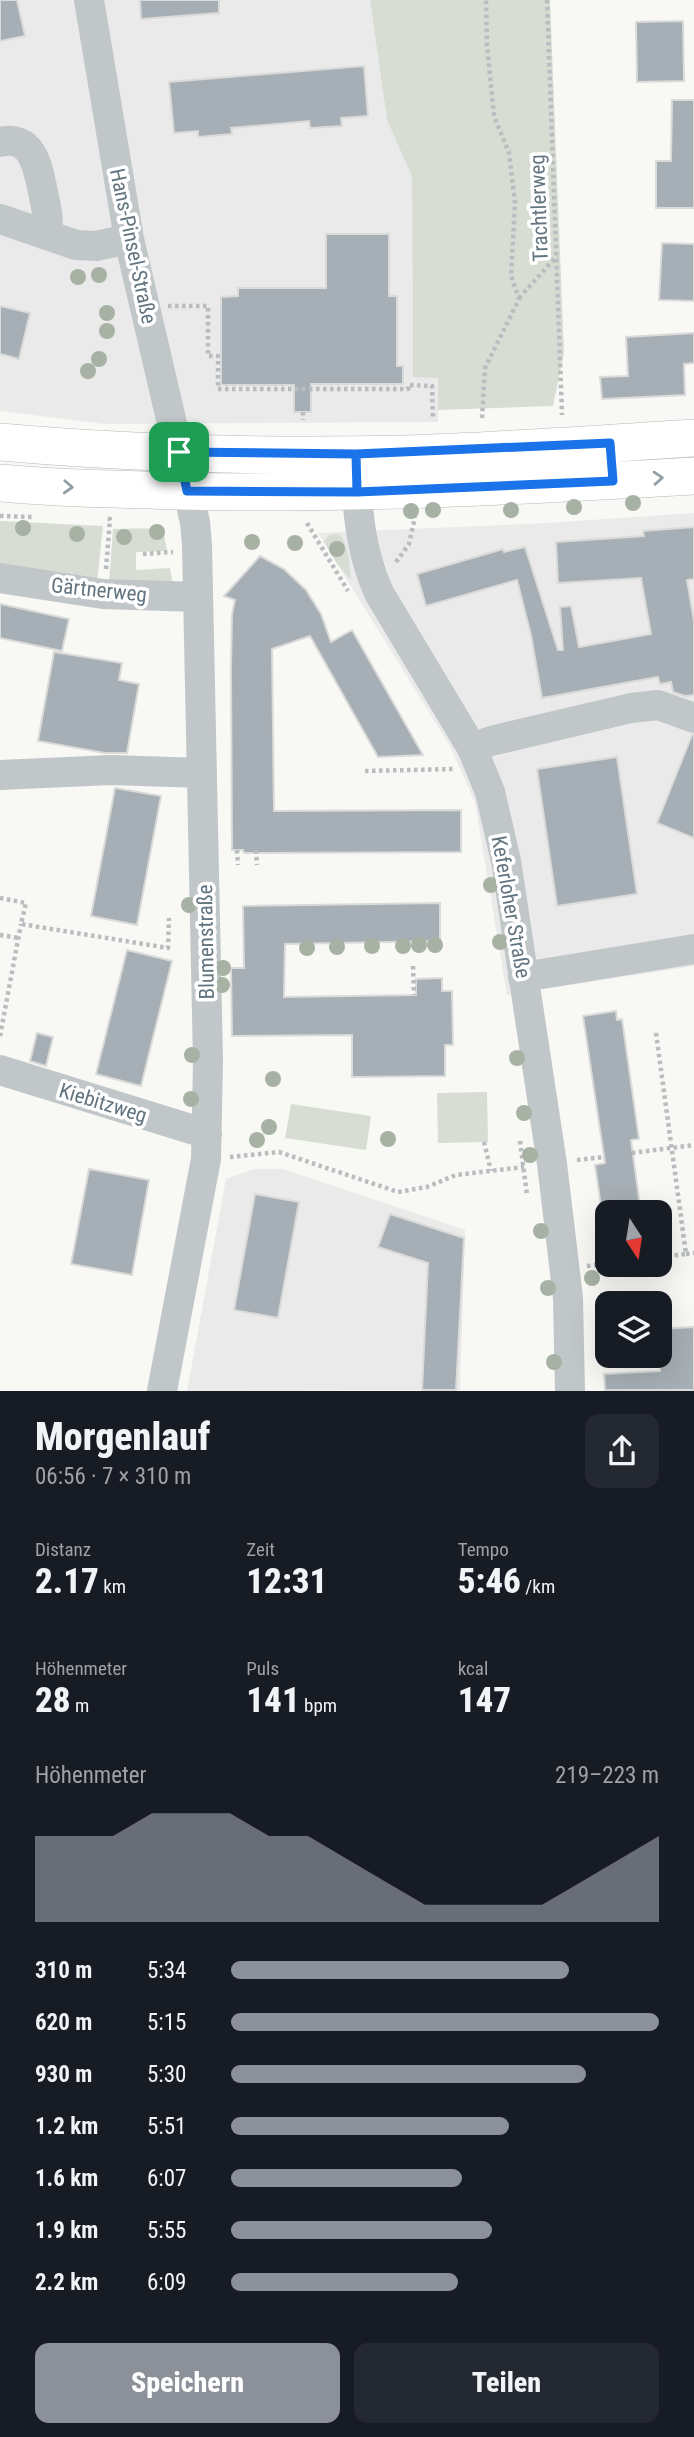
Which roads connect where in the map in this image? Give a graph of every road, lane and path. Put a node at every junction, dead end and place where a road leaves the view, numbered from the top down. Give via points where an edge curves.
1 (89, 0) edge
2 (486, 0) edge
3 (547, 0) edge
4 (0, 142) edge
5 (0, 219) edge
6 (46, 235) junction
7 (129, 239) junction
8 (557, 256) junction
9 (519, 299) junction
10 (146, 312) junction
11 (303, 412) dead end
12 (482, 418) dead end
13 (303, 420) dead end
14 (433, 420) dead end
15 (565, 430) junction
16 (694, 438) edge
17 (0, 442) edge
18 (610, 443) junction
19 (179, 452) junction
20 (356, 454) junction
21 (694, 476) edge
22 (613, 481) junction
23 (0, 483) edge
24 (187, 491) junction
25 (357, 492) junction
26 (110, 519) dead end
27 (307, 523) dead end
28 (173, 552) dead end
29 (143, 554) dead end
30 (0, 578) edge
31 (103, 594) junction
32 (198, 597) junction
33 (355, 602) dead end
34 (694, 718) edge
35 (458, 759) junction
36 (365, 771) dead end
37 (202, 773) junction
38 (0, 775) edge
39 (459, 781) dead end
40 (237, 850) dead end
41 (256, 850) dead end
42 (238, 865) dead end
43 (257, 865) dead end
44 (0, 898) edge
45 (169, 918) dead end
46 (21, 924) junction
47 (0, 935) edge
48 (19, 938) junction
49 (694, 948) edge
50 (413, 967) dead end
51 (523, 977) junction
52 (414, 995) dead end
53 (656, 1033) dead end
54 (0, 1036) edge
55 (0, 1070) edge
56 (520, 1140) dead end
57 (484, 1142) dead end
58 (694, 1145) edge
59 (207, 1147) junction
60 (671, 1148) junction
61 (632, 1153) dead end
62 (604, 1157) dead end
63 (569, 1161) dead end
64 (524, 1167) junction
65 (491, 1171) junction
66 (528, 1203) dead end
67 (694, 1253) edge
68 (686, 1254) junction
69 (672, 1256) edge
70 (595, 1265) edge
71 (582, 1267) dead end
72 (162, 1391) edge
73 (570, 1391) edge

1 - 7 street, Hans-Pinsel-Straße
2 - 9 path via 494,116 511,166 511,276
3 - 8 path, Trachtlerweg
4 - 6 street via 9,139 23,144 37,159 49,222
5 - 6 street
6 - 7 street via 96,246
7 - 10 street, Hans-Pinsel-Straße
8 - 9 path
8 - 15 path, Trachtlerweg
9 - 12 path via 485,368
10 - 14 path via 168,306 208,306 208,356 218,356 218,389 432,386
10 - 19 street, Hans-Pinsel-Straße
11 - 13 path
15 - 18 main road
15 - 20 main road
16 - 18 main road
17 - 19 main road
18 - 22 street
19 - 20 main road
19 - 24 street, Hans-Pinsel-Straße
20 - 25 street, Keferloher Straße
22 -> 21 main road
22 - 25 main road
23 -> 24 main road
24 - 25 main road
24 - 32 street, Blumenstraße via 197,545
25 - 35 street, Keferloher Straße via 370,572
26 - 31 path
27 - 33 path
28 - 29 path
30 - 31 street, Gärtnerweg
31 - 32 street, Gärtnerweg
32 - 37 street, Blumenstraße
34 - 35 street via 658,705 631,708
35 - 36 path
35 - 39 path
35 - 51 street, Keferloher Straße via 490,792 506,861
37 - 38 street via 111,770
37 - 59 street, Blumenstraße
40 - 42 path
41 - 43 path
44 - 46 path via 26,903
45 - 46 path via 168,948
46 - 48 path
47 - 48 path
48 - 54 path
49 - 51 street
50 - 52 path
51 - 73 street, Keferloher Straße via 568,1298
53 - 60 path
55 - 59 street, Kiebitzweg
56 - 64 path
57 - 65 path
58 - 60 path
59 - 65 path via 279,1152 398,1192 456,1175
59 - 72 street, Blumenstraße
60 - 61 path
60 - 68 path
62 - 63 path
64 - 65 path
64 - 66 path
67 - 68 path
68 - 69 path
70 - 71 path

